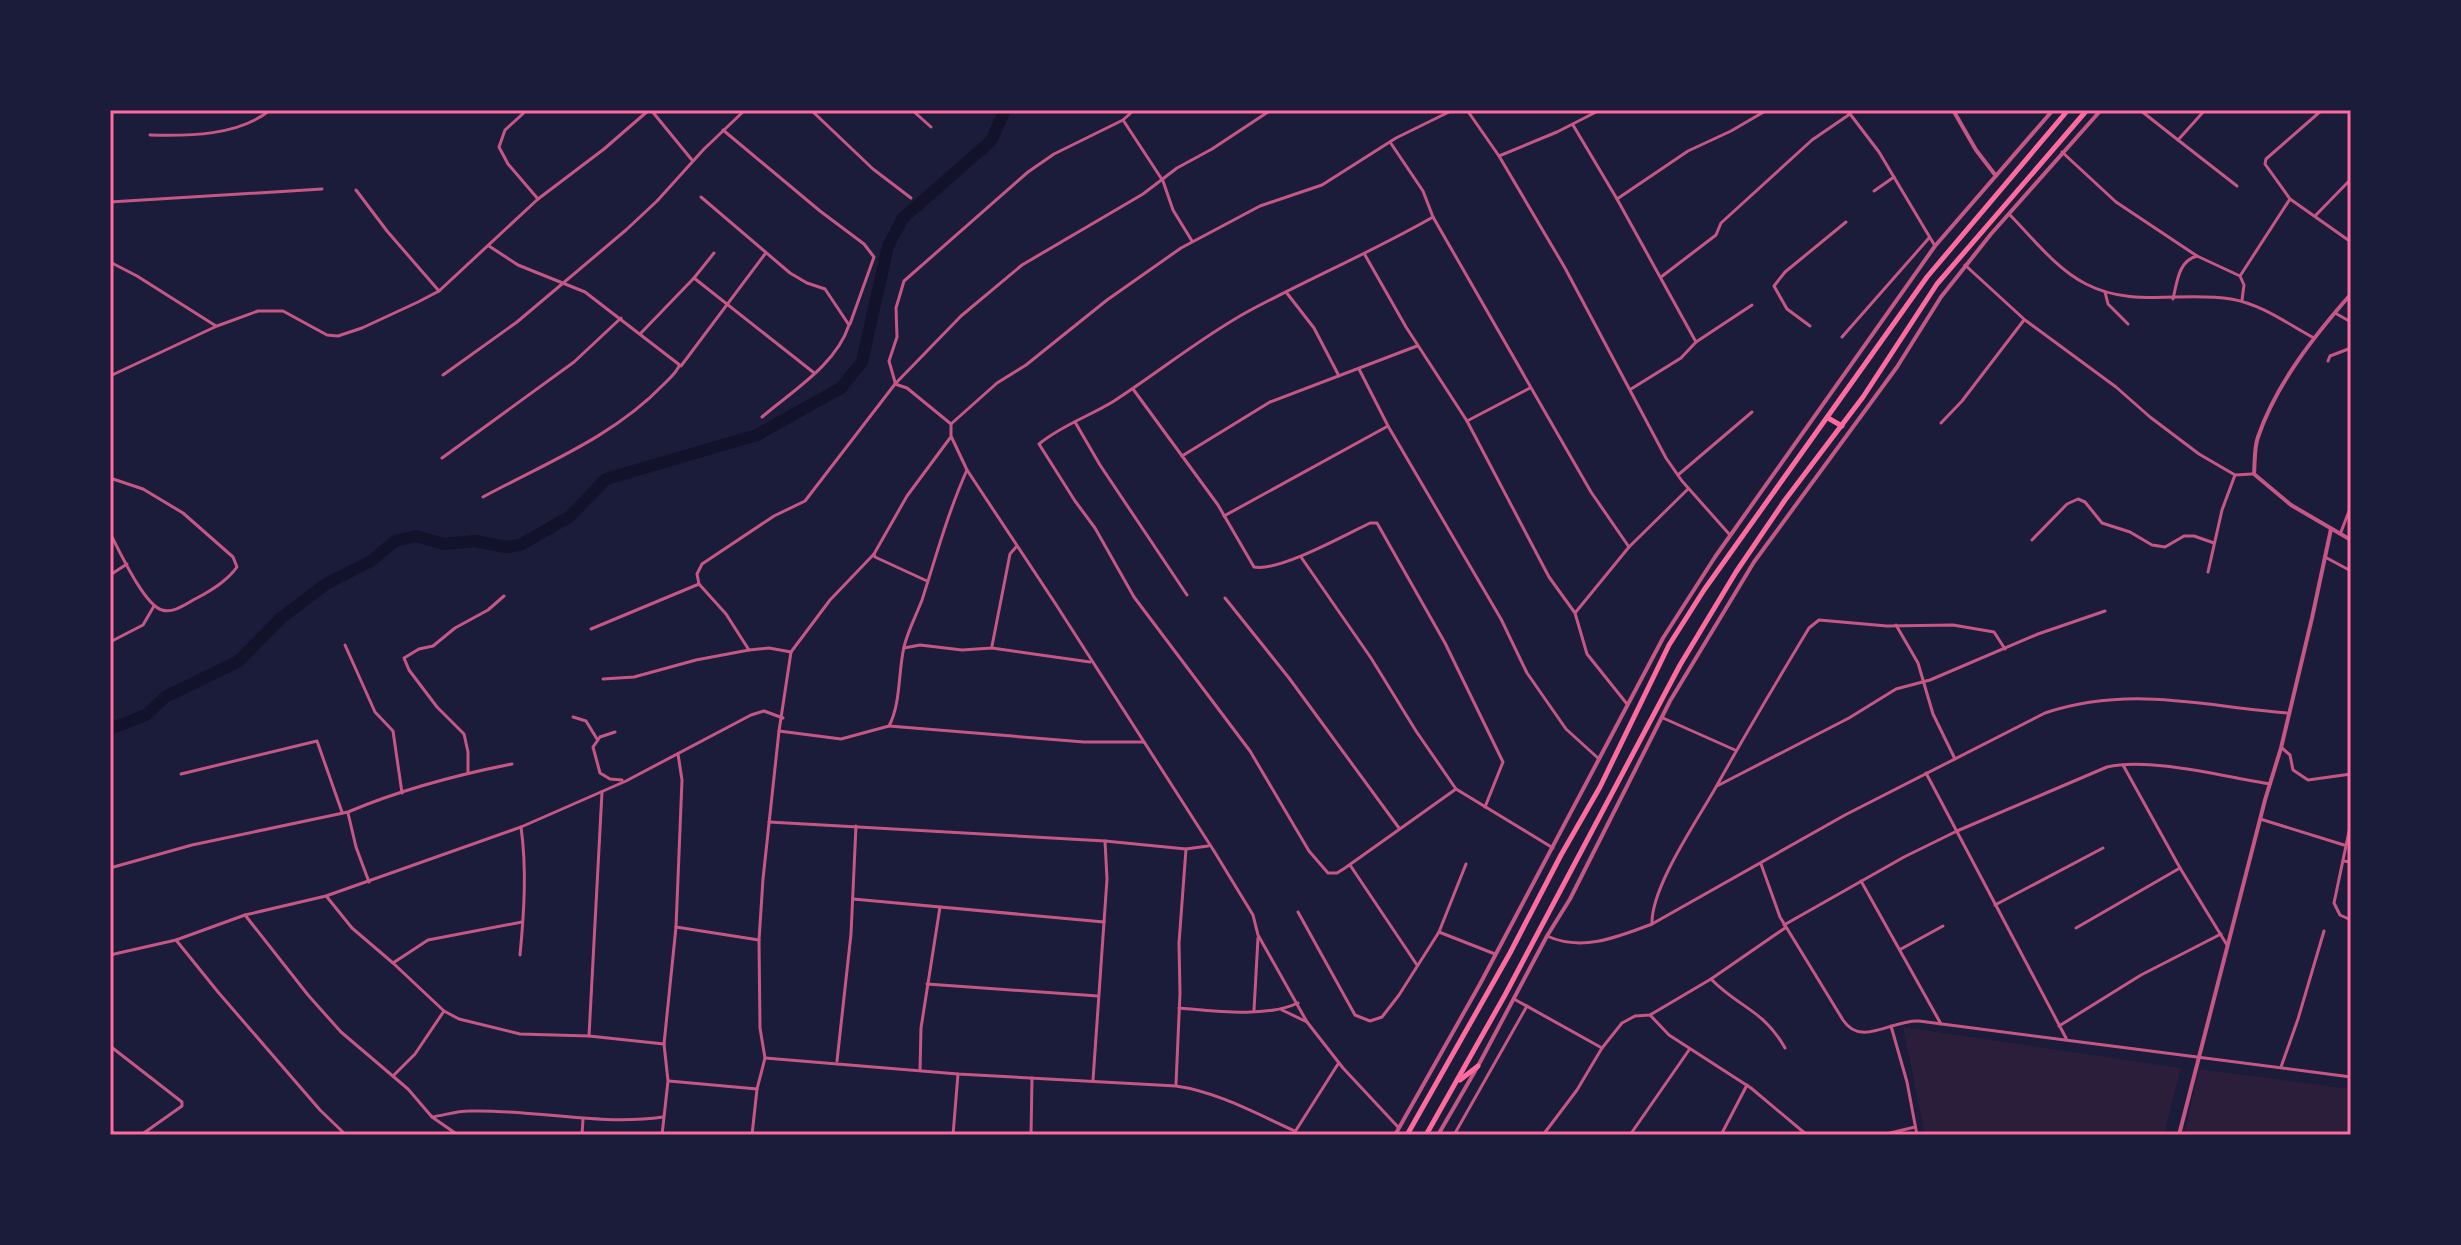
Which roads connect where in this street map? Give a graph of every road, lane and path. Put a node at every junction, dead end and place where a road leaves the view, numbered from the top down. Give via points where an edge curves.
1 (270, 110) edge
2 (527, 110) edge
3 (650, 110) edge
4 (745, 110) edge
5 (811, 110) edge
6 (912, 110) edge
7 (1134, 110) edge
8 (1271, 110) edge
9 (1453, 110) edge
10 (1467, 110) edge
11 (1600, 110) edge
12 (1767, 110) edge
13 (1953, 110) edge
14 (2053, 110) edge
15 (2068, 110) edge
16 (2087, 110) edge
17 (2101, 110) edge
18 (2140, 110) edge
19 (2205, 110) edge
20 (2322, 110) edge
21 (1848, 112) edge
22 (1123, 120) junction
23 (1573, 125) junction
24 (931, 127) dead end
25 (723, 130) junction
26 (150, 135) dead end
27 (2178, 140) junction
28 (1390, 142) junction
29 (2062, 152) junction
30 (1499, 156) junction
31 (693, 161) junction
32 (1996, 176) junction
33 (1894, 177) junction
34 (2351, 179) edge
35 (1163, 181) junction
36 (2237, 186) dead end
37 (322, 189) dead end
38 (356, 190) dead end
39 (1874, 191) dead end
40 (701, 197) dead end
41 (911, 198) dead end
42 (538, 199) junction
43 (1617, 199) junction
44 (2290, 199) junction
45 (110, 202) edge
46 (2009, 213) junction
47 (2315, 216) junction
48 (1433, 217) junction
49 (1846, 222) dead end
50 (1930, 237) junction
51 (1192, 242) junction
52 (2351, 242) edge
53 (489, 246) junction
54 (1935, 246) junction
55 (714, 253) dead end
56 (765, 254) junction
57 (1365, 255) junction
58 (2197, 256) junction
59 (110, 262) edge
60 (1965, 265) junction
61 (2240, 276) junction
62 (1661, 277) junction
63 (694, 278) junction
64 (564, 281) junction
65 (439, 291) junction
66 (1286, 292) junction
67 (2105, 292) junction
68 (2351, 294) edge
69 (2173, 299) junction
70 (2242, 302) junction
71 (726, 304) junction
72 (1752, 305) dead end
73 (2335, 313) junction
74 (621, 318) junction
75 (2025, 320) junction
76 (2351, 322) edge
77 (2128, 324) dead end
78 (849, 325) junction
79 (217, 326) junction
80 (1810, 326) dead end
81 (640, 334) junction
82 (1842, 337) dead end
83 (2314, 338) junction
84 (1696, 342) junction
85 (1418, 345) junction
86 (2351, 348) edge
87 (2328, 361) dead end
88 (677, 363) junction
89 (1359, 369) junction
90 (814, 373) junction
91 (443, 375) dead end
92 (110, 376) edge
93 (1339, 376) junction
94 (895, 384) junction
95 (1530, 388) junction
96 (1133, 389) junction
97 (1631, 389) junction
98 (1752, 412) dead end
99 (762, 417) dead end
100 (1828, 418) junction
101 (1467, 421) junction
102 (1075, 422) junction
103 (1941, 423) dead end
104 (951, 424) junction
105 (1388, 426) junction
106 (1842, 426) junction
107 (951, 436) junction
108 (1182, 456) junction
109 (442, 458) dead end
110 (967, 470) junction
111 (2254, 474) junction
112 (1678, 475) junction
113 (2235, 475) junction
114 (110, 478) edge
115 (1689, 488) junction
116 (483, 497) dead end
117 (2351, 506) edge
118 (1224, 516) junction
119 (2331, 529) junction
120 (110, 533) edge
121 (2340, 534) junction
122 (1730, 535) junction
123 (2032, 540) dead end
124 (2351, 540) edge
125 (2214, 543) junction
126 (1016, 547) junction
127 (1629, 547) junction
128 (874, 554) junction
129 (1300, 556) junction
130 (2325, 557) junction
131 (127, 564) junction
132 (2351, 571) edge
133 (2208, 572) dead end
134 (110, 575) edge
135 (927, 581) junction
136 (699, 584) junction
137 (1187, 595) dead end
138 (504, 596) dead end
139 (1225, 598) dead end
140 (154, 606) junction
141 (2105, 611) dead end
142 (1575, 613) junction
143 (1896, 625) junction
144 (591, 629) dead end
145 (110, 642) edge
146 (345, 645) dead end
147 (904, 648) junction
148 (992, 648) junction
149 (2005, 649) junction
150 (749, 650) junction
151 (791, 652) junction
152 (1091, 662) junction
153 (603, 679) dead end
154 (1922, 681) junction
155 (1627, 704) junction
156 (2287, 713) junction
157 (573, 717) dead end
158 (783, 718) junction
159 (1663, 718) junction
160 (889, 726) junction
161 (779, 731) junction
162 (615, 732) dead end
163 (597, 739) junction
164 (1144, 742) junction
165 (2281, 748) junction
166 (1735, 750) junction
167 (678, 754) junction
168 (1599, 759) junction
169 (1955, 759) junction
170 (512, 764) dead end
171 (2123, 765) junction
172 (468, 773) junction
173 (1926, 773) junction
174 (181, 774) dead end
175 (2351, 774) edge
176 (626, 781) junction
177 (2270, 784) junction
178 (1717, 786) junction
179 (1456, 789) junction
180 (602, 792) junction
181 (402, 793) junction
182 (1485, 807) junction
183 (348, 812) junction
184 (342, 814) junction
185 (2260, 819) junction
186 (769, 822) junction
187 (2351, 822) edge
188 (856, 826) junction
189 (521, 827) junction
190 (1400, 829) junction
191 (1957, 831) junction
192 (1105, 841) junction
193 (2345, 845) junction
194 (1209, 846) junction
195 (1553, 848) junction
196 (2103, 848) dead end
197 (1186, 849) junction
198 (2343, 861) junction
199 (2351, 862) edge
200 (1466, 864) dead end
201 (1761, 864) junction
202 (1350, 865) junction
203 (110, 868) edge
204 (2180, 868) junction
205 (1861, 881) junction
206 (369, 882) junction
207 (326, 896) junction
208 (853, 899) junction
209 (1995, 905) junction
210 (940, 907) junction
211 (1298, 912) dead end
212 (245, 915) junction
213 (2351, 920) edge
214 (522, 922) junction
215 (1104, 922) junction
216 (1652, 924) junction
217 (1785, 926) junction
218 (1943, 926) dead end
219 (676, 927) junction
220 (2076, 928) dead end
221 (2324, 931) dead end
222 (1439, 932) junction
223 (2221, 934) junction
224 (1258, 935) junction
225 (1547, 936) junction
226 (176, 940) junction
227 (759, 940) junction
228 (2227, 945) junction
229 (1901, 949) junction
230 (1495, 954) junction
231 (110, 955) edge
232 (520, 955) dead end
233 (393, 963) junction
234 (1417, 966) junction
235 (1711, 979) junction
236 (927, 984) junction
237 (1098, 996) junction
238 (1514, 999) junction
239 (1298, 1003) junction
240 (1527, 1006) junction
241 (1179, 1008) junction
242 (1254, 1010) junction
243 (1282, 1010) junction
244 (444, 1011) junction
245 (1650, 1015) junction
246 (1307, 1022) junction
247 (1941, 1024) junction
248 (1891, 1025) junction
249 (2059, 1026) junction
250 (589, 1036) junction
251 (2066, 1039) junction
252 (664, 1044) junction
253 (110, 1046) edge
254 (1602, 1048) junction
255 (1785, 1048) dead end
256 (1689, 1050) junction
257 (2198, 1057) junction
258 (765, 1058) junction
259 (837, 1063) junction
260 (1339, 1063) junction
261 (1478, 1066) junction
262 (2281, 1067) junction
263 (920, 1071) junction
264 (958, 1074) junction
265 (393, 1076) junction
266 (2351, 1077) edge
267 (1032, 1078) junction
268 (668, 1081) junction
269 (1093, 1082) junction
270 (1456, 1083) junction
271 (1747, 1085) junction
272 (1176, 1086) junction
273 (757, 1089) junction
274 (432, 1117) junction
275 (664, 1117) junction
276 (583, 1119) junction
277 (1915, 1127) junction
278 (1399, 1128) junction
279 (110, 1130) edge
280 (1294, 1133) edge
281 (116, 1135) edge
282 (141, 1135) edge
283 (346, 1135) edge
284 (458, 1135) edge
285 (582, 1135) edge
286 (662, 1135) edge
287 (752, 1135) edge
288 (953, 1135) edge
289 (1031, 1135) edge
290 (1395, 1135) edge
291 (1407, 1135) edge
292 (1426, 1135) edge
293 (1438, 1135) edge
294 (1454, 1135) edge
295 (1543, 1135) edge
296 (1630, 1135) edge
297 (1721, 1135) edge
298 (1807, 1135) edge
299 (1882, 1135) edge
300 (1917, 1135) edge
301 (2179, 1135) edge

1 - 26 street via 199,137
2 - 42 street via 505,130 499,147
3 - 31 street
3 - 42 street
4 - 25 street
5 - 41 street
6 - 24 street
7 - 22 street
8 - 35 street
9 - 28 street
10 - 30 street
11 - 23 street
12 - 43 street via 1688,151
13 - 32 street
14 - 32 street
15 - 100 main road via 1940,260
16 - 106 main road via 1937,284
17 - 29 street
18 - 27 street
19 - 27 street
20 - 44 street via 2265,161
21 - 33 street
21 - 62 street via 1721,223 1716,235
22 - 35 street
22 - 94 street via 1028,172 904,281 889,361
23 - 30 street
23 - 43 street
25 - 31 street
25 - 78 street via 874,257
27 - 36 street
28 - 48 street via 1423,191
28 - 51 street via 1322,185 1260,206
29 - 46 street
29 - 58 street via 2116,202
30 - 97 street
31 - 64 street via 657,201
32 - 54 street
33 - 39 street
33 - 50 street
34 - 47 street
35 - 51 street
35 - 94 street via 1022,265 961,316
37 - 45 street
38 - 65 street
40 - 56 street
42 - 53 street
43 - 62 street
44 - 47 street
44 - 61 street
46 - 60 street
46 - 67 street via 2071,275
47 - 52 street
48 - 57 street
48 - 95 street
49 - 80 street via 1774,286 1787,309
50 - 54 street
50 - 82 street
51 - 104 street via 997,383
53 - 64 street via 518,265
53 - 65 street
54 - 122 street
55 - 63 street
56 - 71 street
56 - 78 street via 825,289
57 - 66 street
57 - 85 street
58 - 61 street
58 - 69 street via 2180,269
59 - 79 street
60 - 75 street
60 - 159 street via 1754,562
61 - 70 street
62 - 84 street
63 - 71 street
63 - 81 street
64 - 74 street
64 - 91 street
65 - 79 street via 338,336 271,309
66 - 93 street via 1314,328
66 - 96 street via 1206,337
67 - 69 street
67 - 77 street via 2108,304
68 - 73 street
69 - 70 street
70 - 83 street
71 - 88 street via 681,366
71 - 90 street
72 - 84 street
73 - 76 street
73 - 83 street
74 - 81 street
74 - 109 street via 574,362
75 - 103 street
75 - 113 street via 2199,454
78 - 90 street via 834,353
79 - 92 street
81 - 88 street
83 - 111 street via 2256,440
84 - 97 street via 1681,358
85 - 89 street
85 - 101 street
86 - 87 street
88 - 116 street via 680,368 621,423
89 - 93 street
89 - 105 street
90 - 99 street
93 - 108 street via 1270,402
94 - 104 street
94 - 136 street via 805,501 702,564
95 - 101 street
95 - 127 street
96 - 102 street
96 - 108 street
97 - 112 street
98 - 112 street
100 - 106 main road
100 - 291 main road via 1669,645 1600,787
101 - 142 street via 1549,577
102 - 137 street
102 - 202 street via 1039,444 1118,572 1250,751 1316,861 1333,874
104 - 107 street
105 - 118 street
105 - 168 street via 1527,673 1566,729
106 - 270 main road via 1736,572 1680,665
107 - 110 street
107 - 128 street via 907,496
108 - 118 street
110 - 126 street
110 - 135 street
111 - 113 street
111 - 119 street
112 - 115 street
113 - 125 street
114 - 140 street via 143,489 183,513 237,562 232,574 172,611
115 - 122 street
115 - 127 street
117 - 121 street
118 - 129 street via 1254,567 1268,568
119 - 121 street
119 - 130 street
120 - 131 street
121 - 124 street
122 - 155 street
123 - 125 street via 2078,499 2102,523 2152,545 2165,547 2184,536
125 - 133 street
126 - 148 street via 1010,554
126 - 152 street
127 - 142 street
128 - 135 street
128 - 151 street
129 - 179 street
129 - 182 street via 1370,523 1380,527 1503,762
130 - 132 street
130 - 156 street
131 - 134 street
131 - 140 street
135 - 147 street
136 - 144 street
136 - 150 street
138 - 172 street via 440,642 404,658 437,707 464,734
139 - 190 street
140 - 145 street via 143,625
141 - 149 street
142 - 155 street via 1587,654
143 - 149 street via 1973,627 1994,632
143 - 154 street
143 - 166 street via 1819,620 1809,628
146 - 181 street via 375,712 393,731
147 - 148 street
147 - 160 street via 896,713
148 - 152 street
149 - 154 street
150 - 151 street
150 - 153 street via 634,677
151 - 158 street
152 - 164 street
154 - 169 street
154 - 178 street via 1896,689
155 - 168 street
156 - 165 street
156 - 169 street via 2148,698 2097,699 2045,713
157 - 163 street via 586,721
158 - 161 street
158 - 167 street via 764,711 751,715
159 - 166 street
159 - 225 street
160 - 161 street via 841,739
160 - 164 street
161 - 186 street
162 - 163 street
163 - 176 street via 593,747 600,773
164 - 194 street
165 - 175 street via 2290,755 2293,770 2308,780
165 - 177 street
166 - 178 street
167 - 176 street
167 - 219 street via 682,780
168 - 195 street
169 - 173 street
170 - 172 street
171 - 177 street
171 - 191 street via 2107,767
171 - 204 street
172 - 181 street
173 - 191 street
173 - 201 street
174 - 184 street via 317,741
176 - 180 street
177 - 185 street
178 - 216 street via 1659,892
179 - 182 street
179 - 190 street
180 - 189 street
180 - 250 street
181 - 183 street
182 - 195 street
183 - 184 street
183 - 206 street
184 - 203 street
185 - 193 street
185 - 228 street
186 - 188 street
186 - 227 street
187 - 193 street
188 - 192 street
188 - 208 street
189 - 206 street
189 - 214 street
190 - 202 street
191 - 205 street
191 - 209 street
192 - 197 street
192 - 215 street
193 - 198 street
194 - 197 street
194 - 224 street via 1253,915
195 - 230 street
196 - 209 street
197 - 241 street
198 - 199 street
198 - 213 street via 2334,907
200 - 222 street
201 - 216 street
201 - 217 street
202 - 234 street
204 - 220 street
204 - 223 street
205 - 217 street
205 - 229 street
206 - 207 street
207 - 212 street
207 - 233 street via 352,928
208 - 210 street
208 - 259 street
209 - 249 street
210 - 215 street
210 - 236 street
211 - 234 street via 1355,1015 1370,1021 1382,1017
212 - 226 street
212 - 265 street via 341,1032
214 - 232 street
214 - 233 street via 428,940
215 - 237 street
216 - 225 street via 1577,944
217 - 235 street
217 - 248 street via 1850,1030 1867,1033
218 - 229 street
219 - 227 street
219 - 252 street
221 - 262 street
222 - 230 street
222 - 234 street
223 - 228 street
223 - 249 street
224 - 239 street
224 - 242 street
225 - 238 street
226 - 231 street
226 - 283 street
227 - 258 street
228 - 257 street
229 - 247 street
230 - 278 street
233 - 244 street
235 - 245 street
235 - 255 street via 1759,1014
236 - 237 street
236 - 263 street
237 - 269 street
238 - 240 street
238 - 261 street
239 - 243 street
239 - 246 street
240 - 254 street
240 - 294 street
241 - 242 street
241 - 272 street
242 - 243 street
243 - 246 street
244 - 250 street via 505,1032
244 - 265 street
245 - 254 street via 1622,1023
245 - 256 street
246 - 260 street
247 - 248 street via 1907,1020
247 - 251 street
248 - 277 street
249 - 251 street
250 - 252 street
251 - 257 street
252 - 268 street
253 - 282 street via 182,1102
254 - 295 street
256 - 271 street
256 - 296 street
257 - 262 street
257 - 301 street
258 - 259 street
258 - 273 street
259 - 263 street
260 - 278 street
260 - 280 street
261 - 270 main road
261 - 293 street
262 - 266 street
263 - 264 street
264 - 267 street
264 - 288 street
265 - 274 street
267 - 269 street
267 - 289 street
268 - 273 street
268 - 275 street
269 - 272 street
270 - 292 main road
271 - 297 street
271 - 298 street
272 - 280 street via 1234,1103
273 - 287 street
274 - 276 street via 489,1111
274 - 284 street
275 - 276 street
275 - 286 street
276 - 285 street
277 - 299 street
277 - 300 street
278 - 290 street
279 - 281 street

